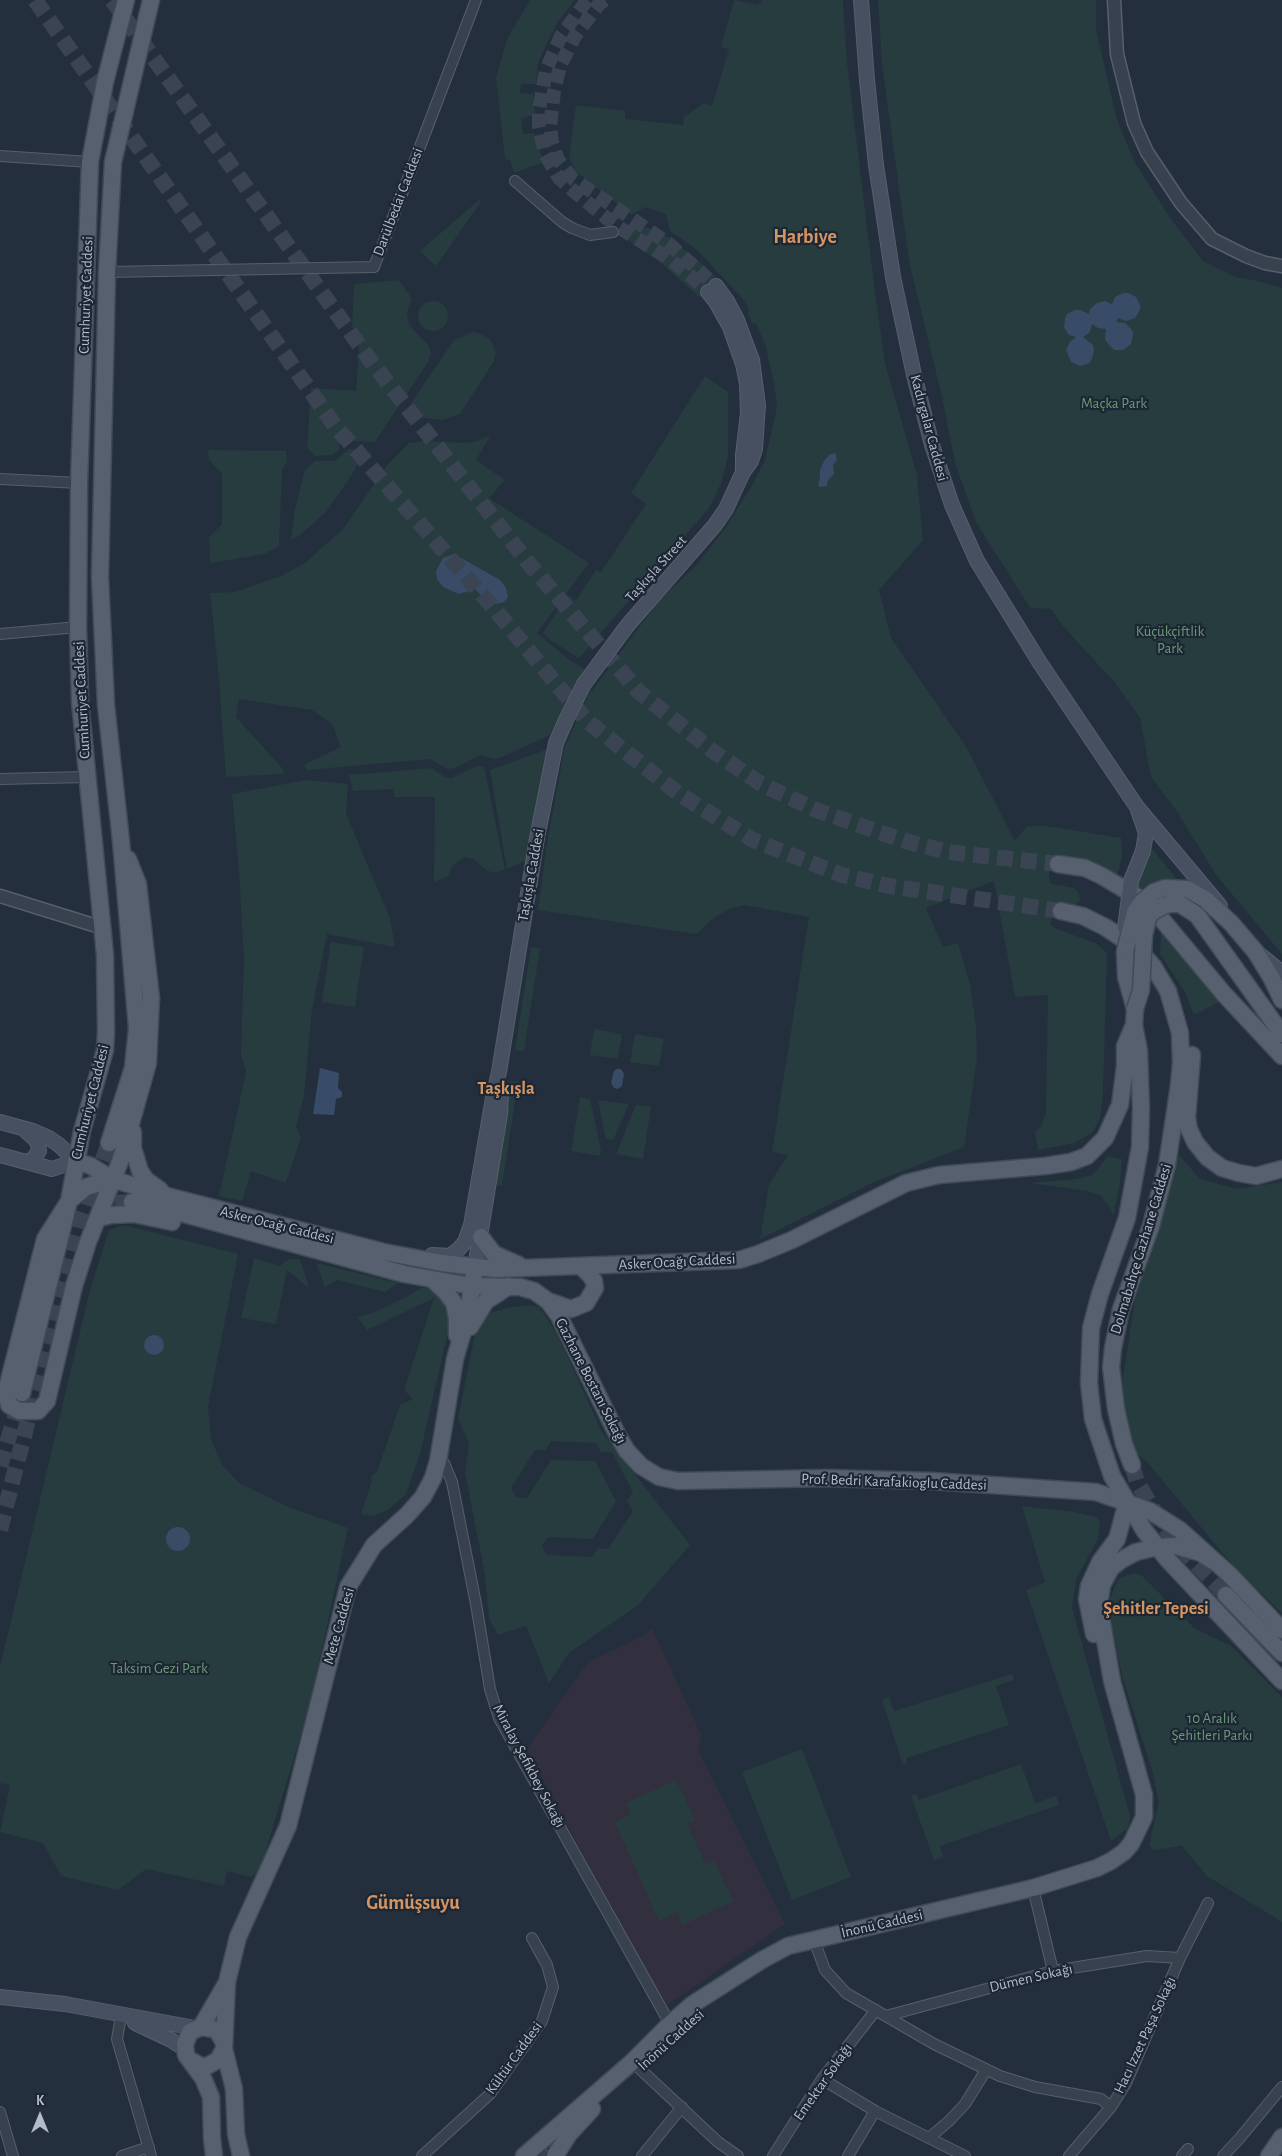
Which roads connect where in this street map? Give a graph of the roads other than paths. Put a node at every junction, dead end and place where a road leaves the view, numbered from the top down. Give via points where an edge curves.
1 (126, 0) edge
2 (151, 0) edge
3 (476, 0) edge
4 (861, 0) edge
5 (1114, 0) edge
6 (0, 156) edge
7 (90, 162) junction
8 (516, 181) dead end
9 (612, 232) dead end
10 (1282, 266) edge
11 (87, 272) junction
12 (107, 272) junction
13 (712, 289) tunnel mouth
14 (0, 480) edge
15 (79, 483) junction
16 (78, 627) junction
17 (0, 634) edge
18 (86, 777) junction
19 (0, 779) edge
20 (1137, 807) junction
21 (121, 841) junction
22 (1058, 864) tunnel mouth
23 (0, 896) edge
24 (1061, 911) tunnel mouth
25 (1231, 923) junction
26 (1106, 927) junction
27 (103, 928) junction
28 (1126, 951) junction
29 (1255, 951) junction
30 (1282, 973) edge
31 (1282, 1000) edge
32 (1135, 1009) junction
33 (1134, 1025) junction
34 (1282, 1034) edge
35 (1282, 1056) edge
36 (500, 1072) junction
37 (133, 1120) junction
38 (0, 1122) edge
39 (25, 1129) junction
40 (109, 1143) tunnel mouth
41 (0, 1154) edge
42 (21, 1161) junction
43 (76, 1161) junction
44 (1282, 1169) edge
45 (112, 1179) junction
46 (171, 1197) junction
47 (69, 1200) junction
48 (132, 1202) tunnel mouth
49 (98, 1218) junction
50 (481, 1237) junction
51 (384, 1252) junction
52 (352, 1260) junction
53 (581, 1266) junction
54 (475, 1267) junction
55 (524, 1267) junction
56 (432, 1279) junction
57 (472, 1286) junction
58 (510, 1286) junction
59 (548, 1301) junction
60 (456, 1359) junction
61 (22, 1393) tunnel mouth
62 (438, 1461) junction
63 (1132, 1466) tunnel mouth
64 (659, 1478) joint
65 (1127, 1502) junction
66 (1157, 1547) junction
67 (1213, 1561) junction
68 (1226, 1595) tunnel mouth
69 (1282, 1630) edge
70 (1282, 1653) edge
71 (1112, 1681) junction
72 (1282, 1681) edge
73 (1033, 1888) junction
74 (1208, 1903) dead end
75 (532, 1938) dead end
76 (809, 1941) junction
77 (1180, 1958) junction
78 (1053, 1971) junction
79 (227, 1982) junction
80 (0, 1997) edge
81 (876, 2010) junction
82 (121, 2016) junction
83 (886, 2016) junction
84 (670, 2024) junction
85 (198, 2028) junction
86 (224, 2046) junction
87 (187, 2055) junction
88 (640, 2069) junction
89 (986, 2070) junction
90 (822, 2079) junction
91 (1282, 2087) edge
92 (682, 2107) junction
93 (1111, 2107) junction
94 (876, 2111) junction
95 (0, 2112) edge
96 (1282, 2137) edge
97 (928, 2138) junction
98 (150, 2152) edge
99 (534, 2153) edge
100 (13, 2156) edge
101 (122, 2156) edge
102 (214, 2156) edge
103 (241, 2156) edge
104 (422, 2156) edge
105 (555, 2156) edge
106 (642, 2156) edge
107 (738, 2156) edge
108 (772, 2156) edge
109 (848, 2156) edge
110 (965, 2156) edge
111 (1069, 2156) edge
112 (1223, 2156) edge
113 (1269, 2156) edge

1 - 7 main road, Cumhuriyet Caddesi via 105,82
2 - 12 main road, Cumhuriyet Caddesi via 113,162
3 - 12 street, Darülbedai Caddesi via 374,267
4 - 20 main road, Kadırgalar Caddesi via 875,156 894,277 914,374 946,488 985,575
5 - 10 street via 1117,54 1134,124 1147,152 1181,203 1212,239 1246,256
6 - 7 street
7 - 11 main road, Cumhuriyet Caddesi
8 - 9 street via 572,228 590,234
11 - 12 main road
11 - 15 main road, Cumhuriyet Caddesi
12 - 21 main road, Cumhuriyet Caddesi via 100,577 106,705
13 - 36 main road, Taşkışla Caddesi via 730,327 747,384 744,472 715,525 627,626 584,684 566,720 555,750 537,838
14 - 15 street
15 - 16 main road, Cumhuriyet Caddesi
16 - 17 street
16 - 18 main road, Cumhuriyet Caddesi
18 - 19 street
18 - 27 main road, Cumhuriyet Caddesi
20 - 25 main road via 1212,895
20 - 28 main road, bridge via 1146,834 1143,852 1131,881
21 - 37 main road via 138,884 151,998 148,1063
21 - 40 main road, Cumhuriyet Caddesi via 137,1028 133,1068
22 - 35 main road via 1085,868 1149,904 1224,994
23 - 27 street
24 - 26 main road, Dolmabahçe Gazhane Caddesi via 1083,916
25 - 28 main road, bridge via 1198,893 1165,888 1154,892 1135,912
25 - 29 main road
26 - 44 main road via 1157,958 1170,972 1184,1005 1192,1056 1187,1118 1196,1142 1207,1157 1222,1168 1256,1176
26 - 63 main road, Dolmabahçe Gazhane Caddesi via 1138,949 1153,966 1168,991 1178,1019 1181,1043 1174,1124 1163,1182 1121,1309 1113,1348 1111,1367 1116,1409
27 - 43 main road, Cumhuriyet Caddesi via 105,1050
28 - 32 main road via 1126,977
29 - 30 main road
29 - 31 main road
32 - 33 main road, Dolmabahçe Gazhane Caddesi
32 - 34 main road, bridge via 1148,918 1163,906 1180,904 1197,914
33 - 53 main road, Asker Ocağı Caddesi via 1126,1046 1120,1105 1106,1138 1087,1156 1046,1166 939,1175 906,1183 792,1240 739,1260
33 - 65 main road, Dolmabahçe Gazhane Caddesi via 1138,1037 1140,1077 1140,1147 1127,1218 1091,1328 1089,1369 1097,1435 1112,1476
36 - 50 main road, Taşkışla Caddesi via 500,1114
36 - 51 main road, Taşkışla Caddesi via 465,1242 450,1256
37 - 45 main road
37 - 46 main road via 133,1148 140,1171 151,1185
38 - 39 main road
39 - 42 main road via 35,1139 38,1151 29,1162
39 - 43 main road via 57,1143
41 - 42 main road
42 - 43 main road via 52,1169
43 - 45 main road, Asker Ocağı Caddesi
43 - 47 main road, Cumhuriyet Caddesi
45 - 46 main road, Asker Ocağı Caddesi
45 - 47 main road via 86,1187
45 - 49 main road
46 - 51 main road, Asker Ocağı Caddesi
47 - 49 main road via 45,1239 7,1387 7,1401 19,1411 38,1411 47,1401 74,1286
47 - 61 main road, Cumhuriyet Caddesi
48 - 52 main road, Asker Ocağı Caddesi
49 - 52 main road via 134,1214 301,1254
50 - 54 main road, Taşkışla Caddesi
50 - 55 main road via 494,1254
51 - 54 main road, Asker Ocağı Caddesi
52 - 56 main road, Asker Ocağı Caddesi
53 - 55 main road, Asker Ocağı Caddesi
53 - 59 main road, Asker Ocağı Caddesi via 594,1281 591,1298 571,1309
54 - 55 main road, Asker Ocağı Caddesi
54 - 57 main road, Taşkışla Caddesi
56 - 57 main road, Asker Ocağı Caddesi
56 - 60 main road via 454,1303
57 - 58 main road, Asker Ocağı Caddesi
57 - 60 main road, Mete Caddesi
58 - 59 main road, Asker Ocağı Caddesi via 534,1291
58 - 60 main road via 480,1308
59 - 64 main road, Gazhane Bostanı Sokağı via 627,1451
60 - 62 main road, Mete Caddesi
62 - 79 main road, Mete Caddesi via 423,1497 374,1545 348,1587 288,1826 238,1937
62 - 84 street, Miralay Şefikbey Sokağı via 444,1463 452,1482 490,1689 500,1718
64 - 65 main road, Prof. Bedri Karafakioglu Caddesi via 678,1481 827,1478 1032,1486 1096,1492
65 - 66 main road, Dolmabahçe Gazhane Caddesi
65 - 67 main road, Prof. Bedri Karafakioglu Caddesi via 1150,1511 1180,1530
65 - 71 main road, İnonü Caddesi via 1119,1533 1095,1572 1087,1599 1099,1656
66 - 67 main road, İnonü Caddesi via 1177,1546 1201,1553
66 - 71 main road, İnonü Caddesi via 1121,1560 1111,1568 1102,1585 1100,1611
66 - 72 main road, Dolmabahçe Gazhane Caddesi
67 - 69 main road
68 - 70 main road
71 - 73 main road, İnonü Caddesi via 1141,1781 1144,1817 1131,1844 1111,1861
73 - 76 main road, İnonü Caddesi
73 - 78 street
74 - 77 street, Hacı Izzet Paşa Sokağı
75 - 104 street, Kültür Caddesi via 547,1965 553,1987 542,2020 490,2094
76 - 81 street via 825,1970 846,1993
76 - 84 main road, İnonü Caddesi via 788,1946 762,1960 693,2004
76 - 88 main road, İnönü Caddesi via 704,2009
77 - 78 street, Dümen Sokağı via 1147,1956
77 - 93 street, Hacı Izzet Paşa Sokağı via 1140,2053
78 - 83 street, Dümen Sokağı
79 - 85 main road
79 - 86 main road
80 - 82 main road via 65,2004
81 - 83 street
81 - 90 street, Emektar Sokağı
82 - 85 main road
82 - 87 main road via 171,2040
82 - 98 street via 118,2039
83 - 89 street
84 - 99 main road, İnonü Caddesi
85 - 86 main road via 218,2032
85 - 87 main road via 186,2038
86 - 87 main road via 218,2060 207,2066 201,2066
86 - 103 main road via 234,2089 236,2134
87 - 102 main road via 211,2097
88 - 92 street
88 - 105 main road, İnönü Caddesi via 592,2109 569,2134
89 - 93 street via 1035,2087 1101,2099
89 - 97 street via 965,2104
90 - 94 street
90 - 108 street, Emektar Sokağı
91 - 112 street
92 - 106 street
92 - 107 street via 718,2142
93 - 111 street, Hacı Izzet Paşa Sokağı
94 - 97 street
94 - 109 street
95 - 100 street
96 - 113 main road
97 - 110 street
98 - 101 street

